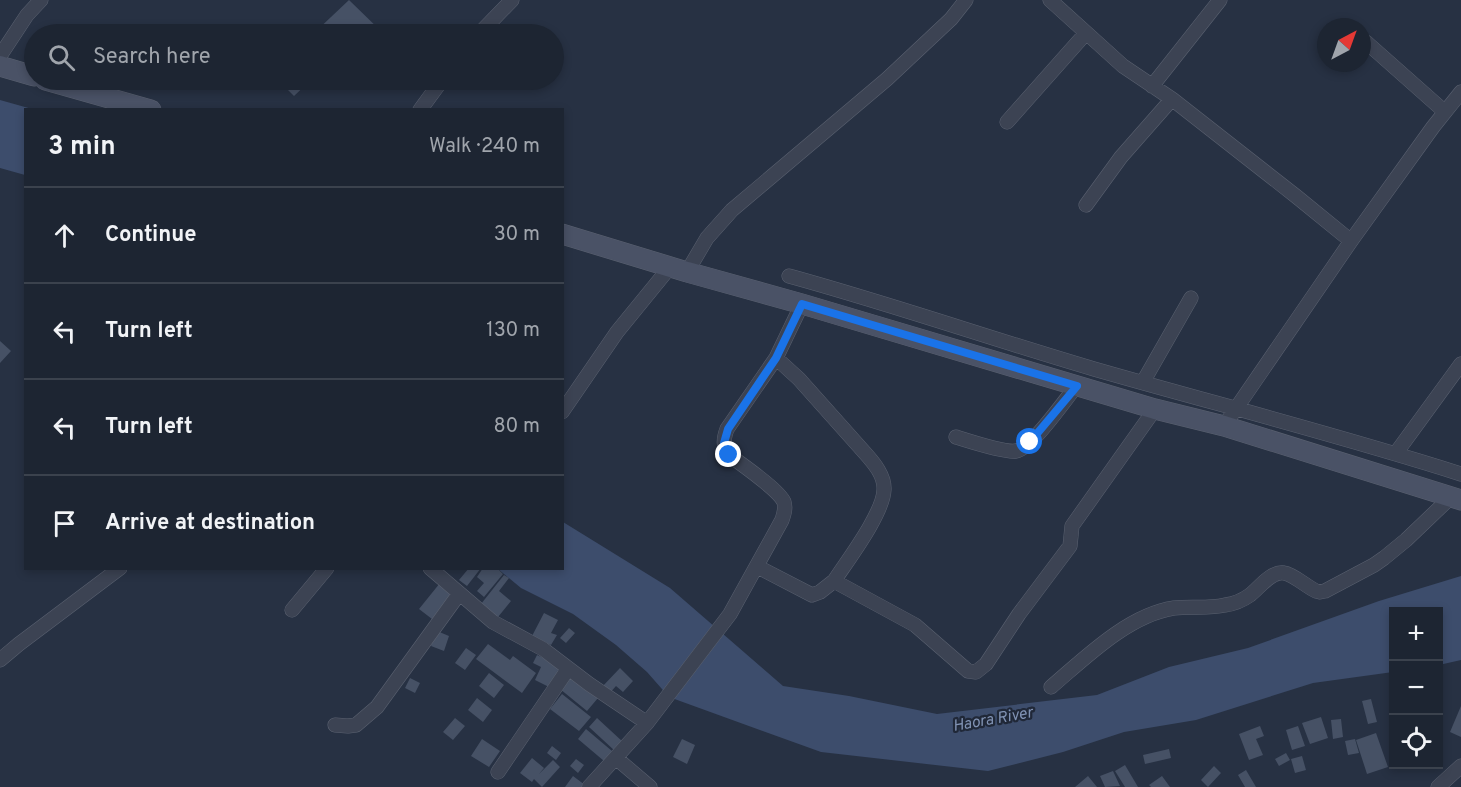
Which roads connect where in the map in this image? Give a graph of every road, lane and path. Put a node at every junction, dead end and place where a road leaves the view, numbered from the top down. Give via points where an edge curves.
1 (40, 0) edge
2 (512, 0) edge
3 (966, 0) edge
4 (1050, 0) edge
5 (1220, 0) edge
6 (489, 24) edge
7 (1086, 33) junction
8 (1371, 46) edge
9 (0, 56) edge
10 (0, 66) edge
11 (24, 73) edge
12 (1152, 86) junction
13 (80, 90) edge
14 (435, 90) edge
15 (1461, 92) edge
16 (1172, 99) junction
17 (144, 108) edge
18 (421, 108) edge
19 (1445, 112) junction
20 (1007, 122) dead end
21 (1086, 205) dead end
22 (564, 235) edge
23 (1351, 242) junction
24 (678, 270) junction
25 (789, 276) dead end
26 (1191, 298) dead end
27 (802, 304) junction
28 (776, 358) junction
29 (1461, 364) edge
30 (1143, 382) junction
31 (1077, 386) junction
32 (1238, 408) junction
33 (564, 409) edge
34 (1155, 409) junction
35 (1224, 426) junction
36 (956, 437) dead end
37 (1396, 453) junction
38 (1461, 474) edge
39 (1456, 499) edge
40 (758, 567) junction
41 (117, 570) edge
42 (325, 570) edge
43 (432, 570) edge
44 (834, 581) junction
45 (459, 594) junction
46 (292, 610) dead end
47 (0, 660) edge
48 (568, 669) junction
49 (1051, 687) dead end
50 (647, 723) junction
51 (335, 724) dead end
52 (616, 758) junction
53 (1461, 766) edge
54 (498, 772) dead end
55 (589, 787) edge
56 (650, 787) edge
57 (1438, 787) edge

1 - 9 street
2 - 6 street
3 - 24 street via 887,79 732,210
4 - 7 street
5 - 12 street
7 - 12 street
7 - 20 street
8 - 19 street
10 - 11 main road
12 - 16 street
13 - 17 main road
14 - 18 street
15 - 19 street
16 - 21 street via 1121,157
16 - 23 street
19 - 23 street
22 - 24 main road
23 - 32 street
24 - 27 main road
24 - 33 street via 617,332
25 - 30 street
26 - 30 street
27 - 28 street
27 - 31 main road
28 - 40 street via 728,429 724,443 729,455 783,501 785,513
28 - 44 street via 865,453 882,479 880,506
29 - 37 street
30 - 32 street
31 - 34 main road
31 - 36 street via 1020,450
32 - 35 street
32 - 37 street
34 - 35 main road
34 - 44 street via 1072,526 1070,546 986,664 976,672 962,667 915,625
35 - 39 main road
37 - 38 street
39 - 49 street via 1384,558 1325,591 1316,591 1280,573 1250,595 1224,606 1173,608 1153,615 1120,630
40 - 44 street via 812,595
40 - 50 street via 730,614
41 - 47 street
42 - 46 street
43 - 45 street
45 - 48 street via 493,622 543,649
45 - 51 street via 376,707 356,724
48 - 50 street
48 - 54 street
50 - 52 street
52 - 55 street
52 - 56 street
53 - 57 street

